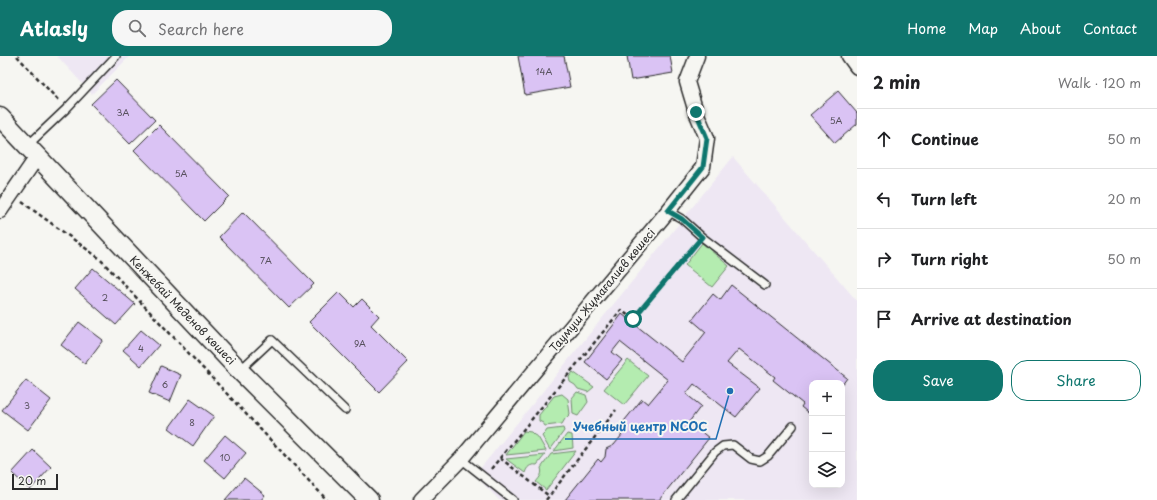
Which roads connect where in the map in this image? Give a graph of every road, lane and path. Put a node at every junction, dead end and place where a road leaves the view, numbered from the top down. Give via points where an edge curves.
1 (16, 56) edge
2 (116, 56) edge
3 (697, 56) edge
4 (849, 56) edge
5 (857, 67) edge
6 (66, 109) junction
7 (0, 117) edge
8 (32, 152) junction
9 (12, 194) junction
10 (0, 211) edge
11 (668, 211) junction
12 (702, 237) junction
13 (765, 285) dead end
14 (240, 371) junction
15 (345, 410) dead end
16 (616, 410) dead end
17 (793, 426) dead end
18 (500, 458) junction
19 (461, 459) junction
20 (484, 478) junction
21 (549, 496) junction
22 (327, 500) edge
23 (369, 500) edge
24 (421, 500) edge
25 (513, 500) edge
26 (546, 500) edge
27 (676, 500) edge

1 - 6 path
2 - 6 lane
3 - 11 street, Таумуш Жұмағалиев көшесі via 687,82 707,138 703,167
4 - 5 street
6 - 8 lane
7 - 8 street, Кенжебай Меденов көшесі
8 - 9 street
8 - 14 street, Кенжебай Меденов көшесі
9 - 10 street
9 - 22 path via 99,258
11 - 12 lane via 682,219
11 - 19 street, Таумуш Жұмағалиев көшесі
12 - 13 lane
12 - 18 path via 633,319 622,310
14 - 15 lane via 272,340
14 - 23 street, Кенжебай Меденов көшесі
16 - 21 path
17 - 27 lane via 768,456 760,461 751,458 733,445 724,446 715,452
18 - 20 path
18 - 21 path
19 - 20 lane
19 - 24 street, Таумуш Жұмағалиев көшесі
20 - 25 lane
21 - 26 path

